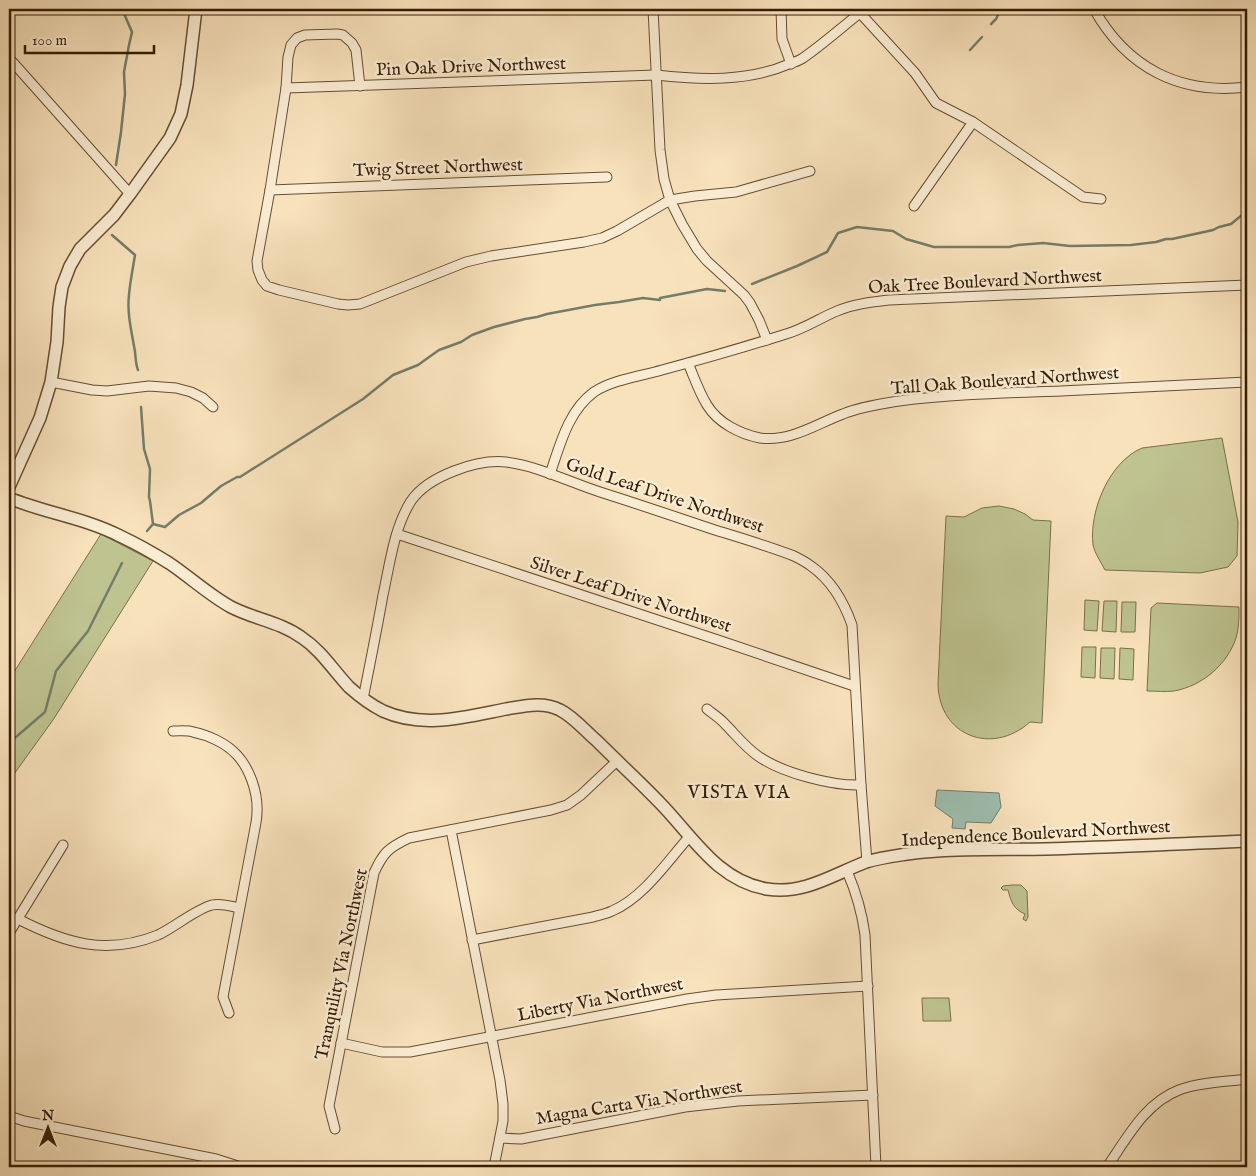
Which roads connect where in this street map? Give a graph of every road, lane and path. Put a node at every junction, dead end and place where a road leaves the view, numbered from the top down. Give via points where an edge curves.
1 (196, 9) edge
2 (653, 9) edge
3 (781, 9) edge
4 (1094, 9) edge
5 (9, 58) edge
6 (791, 64) junction
7 (656, 75) junction
8 (360, 86) junction
9 (1247, 87) edge
10 (286, 88) junction
11 (973, 122) junction
12 (810, 171) dead end
13 (607, 177) dead end
14 (270, 190) junction
15 (130, 194) junction
16 (1101, 199) dead end
17 (670, 200) junction
18 (914, 206) dead end
19 (1247, 285) edge
20 (767, 340) junction
21 (688, 364) junction
22 (50, 382) junction
23 (1247, 382) edge
24 (213, 406) dead end
25 (550, 474) junction
26 (9, 486) edge
27 (9, 498) edge
28 (397, 534) junction
29 (854, 686) junction
30 (363, 699) junction
31 (707, 709) dead end
32 (173, 731) dead end
33 (617, 761) junction
34 (861, 785) junction
35 (451, 830) junction
36 (689, 837) junction
37 (1247, 840) edge
38 (63, 845) dead end
39 (868, 862) junction
40 (847, 871) junction
41 (239, 908) junction
42 (18, 919) junction
43 (9, 933) edge
44 (472, 940) junction
45 (868, 986) junction
46 (229, 1013) dead end
47 (491, 1036) junction
48 (341, 1043) junction
49 (1247, 1079) edge
50 (873, 1095) junction
51 (9, 1116) edge
52 (335, 1129) dead end
53 (500, 1138) junction
54 (241, 1167) edge
55 (494, 1167) edge
56 (876, 1167) edge
57 (1107, 1167) edge

1 - 15 street via 181,114 170,138
2 - 7 street
3 - 6 street via 782,39
4 - 9 street via 1122,48 1161,75 1207,88
5 - 15 street
6 - 7 street, Pin Oak Drive Northwest via 748,76
6 - 11 street, Pin Oak Drive Northwest via 802,59 860,12 915,73 936,103
7 - 8 street, Pin Oak Drive Northwest
7 - 17 street via 661,156
8 - 10 street, Pin Oak Drive Northwest
8 - 10 street via 355,47 346,37 337,34 297,38 289,52
10 - 14 street
11 - 16 street via 1083,197
11 - 18 street
12 - 17 street via 736,192
13 - 14 street, Twig Street Northwest
14 - 17 street via 257,261 262,280 267,286 279,290 348,306 372,300 478,259 602,238
15 - 22 street via 80,250 70,266 58,307 58,342
17 - 20 street via 697,250 750,303
19 - 20 street, Oak Tree Boulevard Northwest via 870,302 838,311
20 - 21 street, Oak Tree Boulevard Northwest
21 - 23 street, Tall Oak Boulevard Northwest via 707,406 718,418 737,430 761,438 788,436 845,413 897,401
21 - 25 street, Oak Tree Boulevard Northwest via 609,384 594,392 582,403 566,428
22 - 24 street via 107,391 150,386 176,388 191,392
22 - 26 street via 40,418
25 - 28 street, Gold Leaf Drive Northwest via 505,462 482,462 455,470 428,485 413,499
25 - 29 street, Gold Leaf Drive Northwest via 794,556 811,566 837,593 852,625
27 - 30 street, Independence Boulevard Northwest via 116,533 169,563 222,602 290,630 325,658
28 - 29 street, Silver Leaf Drive Northwest
28 - 30 street, Gold Leaf Drive Northwest
29 - 34 street, Gold Leaf Drive Northwest
30 - 33 street, Independence Boulevard Northwest via 384,711 417,721 452,720 531,704 544,705 559,709 572,718
31 - 34 street via 759,757 778,768 830,783
32 - 41 street via 192,731 224,745 237,755 252,782 257,811
33 - 35 street, Tranquility Via Northwest via 568,805
33 - 36 street, Independence Boulevard Northwest
34 - 39 street, Gold Leaf Drive Northwest
35 - 44 street
35 - 48 street, Tranquility Via Northwest via 409,838 387,851 381,859 374,873
36 - 40 street, Independence Boulevard Northwest via 727,872 766,889 798,889
36 - 44 street via 645,888 611,911
37 - 39 street, Independence Boulevard Northwest via 950,851
38 - 42 street
39 - 40 street, Independence Boulevard Northwest
40 - 45 street via 862,914
41 - 42 street via 212,905 158,935 119,945 79,943
41 - 46 street via 223,996
42 - 43 street
44 - 47 street
45 - 47 street, Liberty Via Northwest via 706,996
45 - 50 street
47 - 48 street, Liberty Via Northwest via 396,1053
47 - 53 street via 503,1104
48 - 52 street, Tranquility Via Northwest via 329,1106
49 - 57 street via 1196,1086 1166,1097 1143,1116
50 - 53 street, Magna Carta Via Northwest via 738,1101 521,1139
50 - 56 street
51 - 54 street
53 - 55 street

